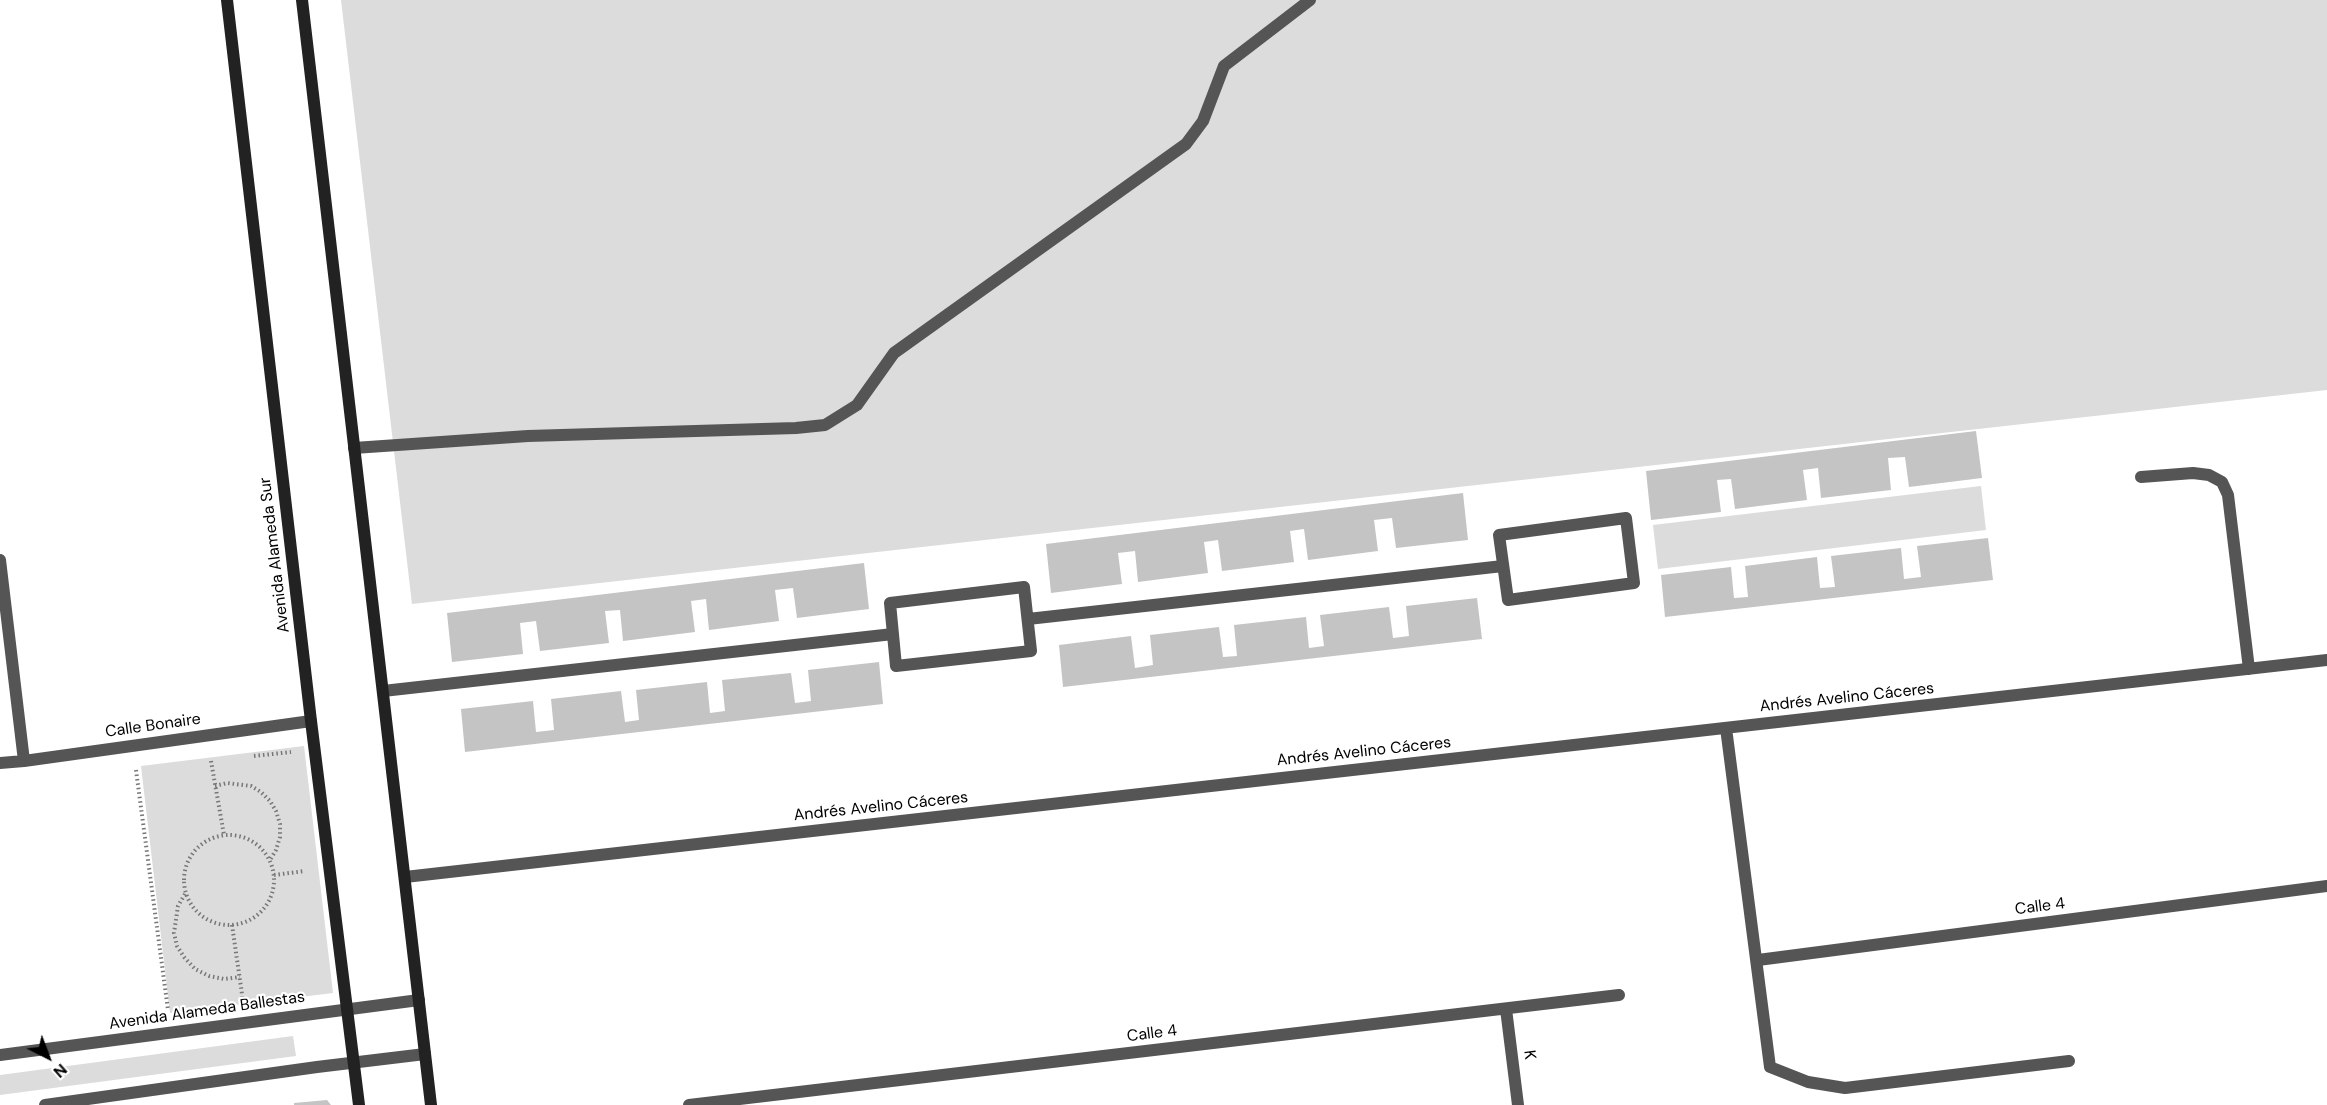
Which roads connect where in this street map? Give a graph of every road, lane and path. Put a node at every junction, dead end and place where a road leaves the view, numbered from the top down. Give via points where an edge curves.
1 (227, 0) edge
2 (302, 0) edge
3 (1310, 0) edge
4 (354, 448) junction
5 (2140, 477) dead end
6 (0, 560) edge
7 (1503, 566) junction
8 (1028, 619) junction
9 (893, 634) junction
10 (2327, 660) edge
11 (2249, 669) junction
12 (383, 691) junction
13 (311, 721) junction
14 (1726, 728) junction
15 (133, 746) junction
16 (302, 751) dead end
17 (245, 757) dead end
18 (222, 760) dead end
19 (24, 761) junction
20 (210, 761) junction
21 (0, 762) edge
22 (200, 762) dead end
23 (147, 768) dead end
24 (136, 770) junction
25 (215, 786) junction
26 (224, 836) junction
27 (270, 860) junction
28 (315, 870) dead end
29 (274, 875) junction
30 (405, 878) junction
31 (2327, 886) edge
32 (185, 894) junction
33 (232, 926) junction
34 (1758, 960) junction
35 (240, 977) junction
36 (1619, 995) dead end
37 (254, 1000) dead end
38 (419, 1000) junction
39 (244, 1001) junction
40 (233, 1003) dead end
41 (178, 1009) dead end
42 (347, 1009) junction
43 (1506, 1009) junction
44 (168, 1010) junction
45 (170, 1033) junction
46 (425, 1054) junction
47 (0, 1055) edge
48 (2069, 1061) dead end
49 (354, 1062) junction
50 (45, 1105) edge
51 (359, 1105) edge
52 (431, 1105) edge
53 (689, 1105) edge
54 (1518, 1105) edge

1 - 13 main road, Avenida Alameda Sur
2 - 4 main road
3 - 4 street via 1224,66 1203,121 1186,144 894,353 856,405 825,425 528,436
4 - 12 main road
5 - 11 street via 2193,473 2222,482 2228,495
6 - 19 street
7 - 7 street via 1508,600 1634,583 1626,518 1499,535
7 - 8 street
8 - 9 street via 1024,587 890,603
8 - 9 street via 1031,651 896,666
9 - 12 street
10 - 11 street, Andrés Avelino Cáceres
11 - 14 street, Andrés Avelino Cáceres
12 - 30 main road
13 - 15 street, Calle Bonaire
13 - 42 main road, Avenida Alameda Sur
14 - 30 street, Andrés Avelino Cáceres
14 - 34 street
15 - 19 street, Calle Bonaire
15 - 24 path
16 - 17 path
18 - 20 path
19 - 21 street, Calle Bonaire
20 - 22 path
20 - 25 path
23 - 24 path
24 - 44 path
25 - 26 path
25 - 27 path via 245,784 270,801 280,824 280,837
26 - 27 path via 249,839
26 - 32 path via 205,842 194,852 186,865
27 - 29 path
28 - 29 path
29 - 33 path via 272,893 264,909
30 - 38 main road
31 - 34 street, Calle 4
32 - 33 path via 203,918
32 - 35 path via 178,906 174,933 184,957 209,976
33 - 35 path
34 - 48 street via 1770,1067 1809,1082 1845,1088
35 - 39 path
36 - 43 street, Calle 4
37 - 39 path
38 - 42 street, Avenida Alameda Ballestas
38 - 46 main road
39 - 40 path
41 - 44 path
42 - 45 street, Avenida Alameda Ballestas
42 - 49 main road, Avenida Alameda Sur
43 - 53 street, Calle 4
43 - 54 street, K
44 - 45 path
45 - 47 street, Avenida Alameda Ballestas
46 - 49 street
46 - 52 main road
49 - 50 street
49 - 51 main road, Avenida Alameda Sur

